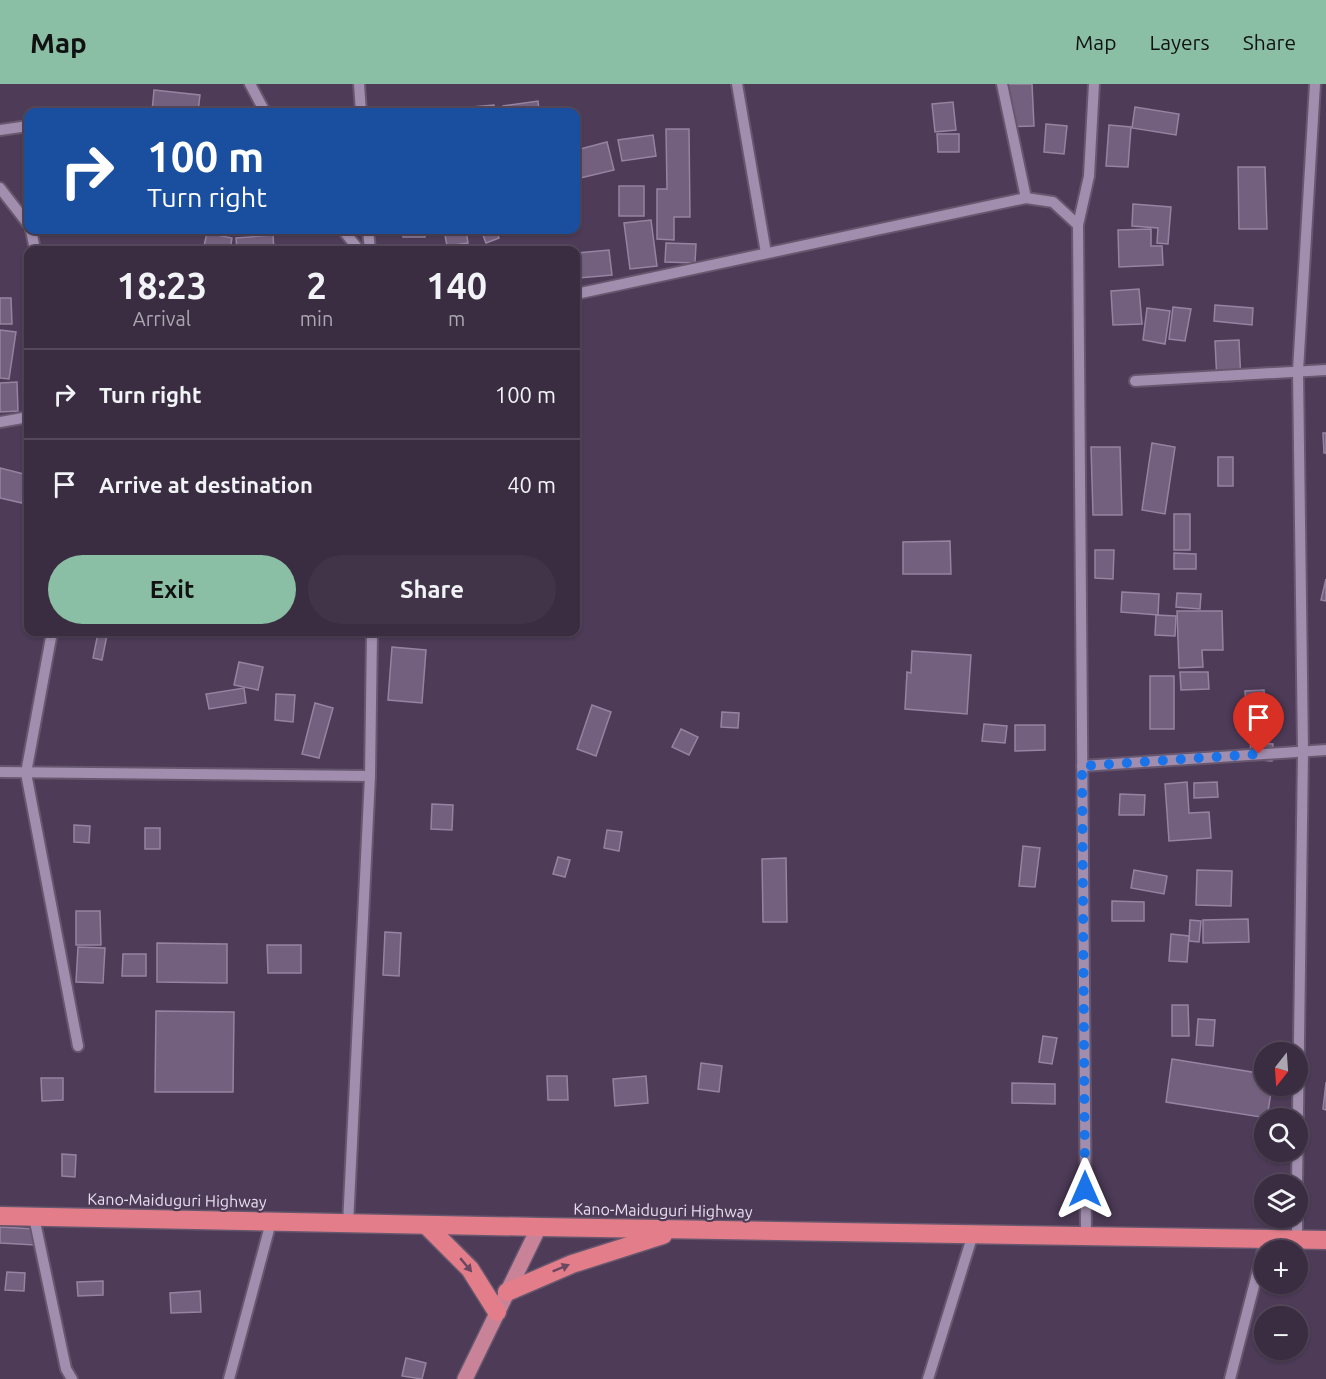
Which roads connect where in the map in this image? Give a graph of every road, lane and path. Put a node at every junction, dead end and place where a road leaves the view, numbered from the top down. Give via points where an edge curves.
1 (250, 84) edge
2 (359, 84) edge
3 (737, 84) edge
4 (1002, 84) edge
5 (1094, 84) edge
6 (1315, 84) edge
7 (263, 108) edge
8 (361, 108) edge
9 (24, 127) edge
10 (0, 130) edge
11 (0, 188) edge
12 (1026, 198) junction
13 (24, 219) edge
14 (1078, 225) junction
15 (346, 234) edge
16 (356, 246) edge
17 (766, 253) junction
18 (580, 293) edge
19 (1298, 370) junction
20 (1326, 370) edge
21 (1135, 381) dead end
22 (24, 418) edge
23 (0, 422) edge
24 (51, 636) edge
25 (372, 636) edge
26 (1326, 750) edge
27 (1303, 752) junction
28 (1082, 766) junction
29 (0, 772) edge
30 (26, 772) junction
31 (370, 776) junction
32 (78, 1046) dead end
33 (1297, 1174) edge
34 (0, 1216) edge
35 (34, 1217) junction
36 (271, 1222) junction
37 (348, 1224) junction
38 (426, 1225) junction
39 (539, 1227) junction
40 (1297, 1228) edge
41 (680, 1230) junction
42 (973, 1234) junction
43 (1086, 1236) junction
44 (1266, 1239) junction
45 (1297, 1239) junction
46 (1326, 1240) edge
47 (507, 1292) junction
48 (497, 1312) junction
49 (72, 1379) edge
50 (229, 1379) edge
51 (465, 1379) edge
52 (928, 1379) edge
53 (1230, 1379) edge

1 - 7 street
2 - 8 street
3 - 17 street
4 - 12 street
5 - 14 street via 1089,176
6 - 19 street
9 - 10 street
11 - 13 street
12 - 14 street via 1053,202
12 - 17 street
14 - 28 street
15 - 16 street
17 - 18 street
19 - 20 street
19 - 21 street
19 - 27 street
22 - 23 street
24 - 30 street
25 - 31 street
26 - 27 street
27 - 28 street
27 - 33 street
28 - 43 street
29 - 30 street
30 - 31 street
30 - 32 street
31 - 37 street
34 - 35 highway, Kano-Maiduguri Highway
35 - 36 highway, Kano-Maiduguri Highway
35 - 49 street via 66,1369
36 - 37 highway, Kano-Maiduguri Highway
36 - 50 street
37 - 38 highway, Kano-Maiduguri Highway
38 - 39 highway, Kano-Maiduguri Highway
38 -> 48 highway via 470,1269
39 - 41 highway, Kano-Maiduguri Highway
39 - 47 main road
40 - 45 street
41 - 42 highway, Kano-Maiduguri Highway
47 -> 41 highway via 572,1264
42 - 43 highway, Kano-Maiduguri Highway
42 - 52 street
43 - 44 highway, Kano-Maiduguri Highway
44 - 45 highway, Kano-Maiduguri Highway
44 - 53 street
45 - 46 highway, Kano-Maiduguri Highway
47 - 48 main road
48 - 51 main road

